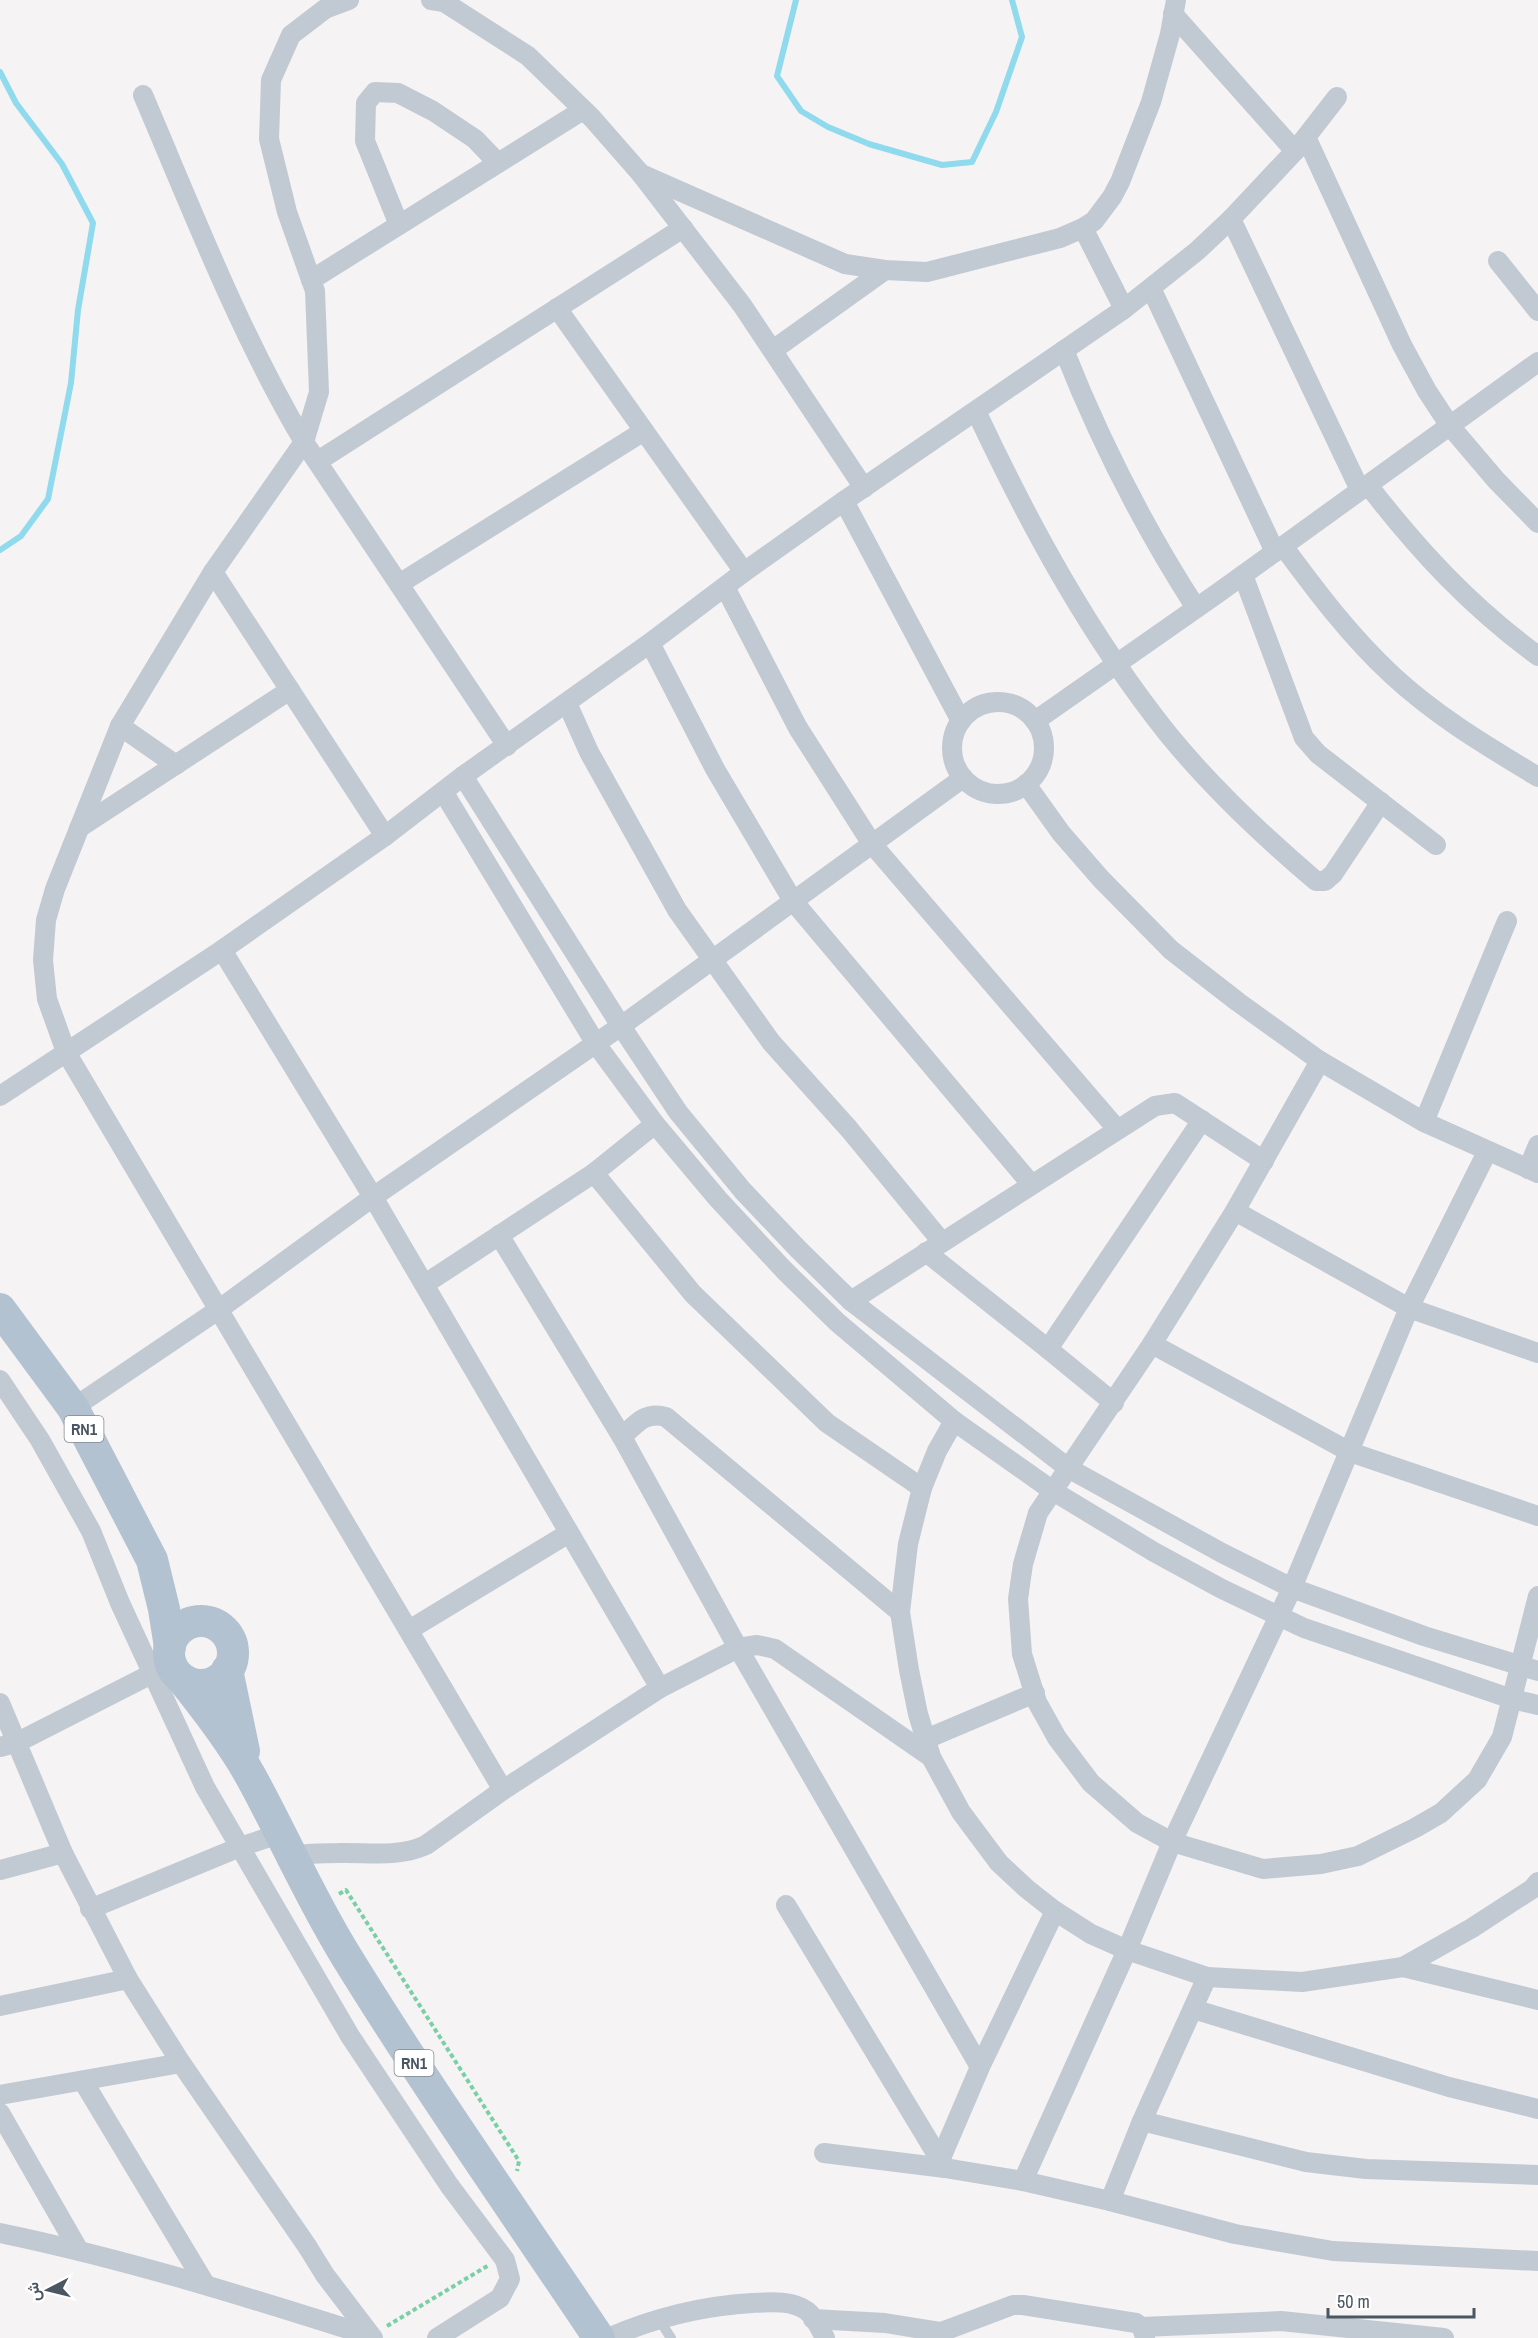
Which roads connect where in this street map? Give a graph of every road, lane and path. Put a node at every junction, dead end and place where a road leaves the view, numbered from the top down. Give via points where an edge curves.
1 (349, 0) edge
2 (431, 0) edge
3 (1175, 7) edge
4 (143, 95) dead end
5 (1337, 97) dead end
6 (583, 110) junction
7 (1300, 144) junction
8 (498, 163) junction
9 (641, 174) junction
10 (1231, 219) junction
11 (399, 225) junction
12 (683, 228) junction
13 (1083, 228) junction
14 (1498, 261) dead end
15 (885, 270) junction
16 (311, 280) junction
17 (1151, 288) junction
18 (556, 308) junction
19 (1124, 309) junction
20 (1538, 312) edge
21 (773, 350) junction
22 (1064, 350) junction
23 (1538, 362) edge
24 (976, 411) junction
25 (1450, 426) junction
26 (644, 431) junction
27 (304, 442) junction
28 (318, 461) junction
29 (864, 488) junction
30 (1364, 488) junction
31 (844, 501) junction
32 (1538, 523) edge
33 (1279, 549) junction
34 (213, 572) junction
35 (744, 573) junction
36 (1243, 575) junction
37 (399, 584) junction
38 (725, 587) junction
39 (1196, 608) junction
40 (650, 643) junction
41 (1538, 656) edge
42 (1116, 664) junction
43 (290, 690) junction
44 (567, 703) junction
45 (961, 721) junction
46 (1035, 721) junction
47 (120, 726) junction
48 (507, 746) junction
49 (176, 765) junction
50 (463, 776) junction
51 (1538, 777) edge
52 (963, 778) junction
53 (1026, 784) junction
54 (444, 793) junction
55 (1381, 802) junction
56 (79, 828) junction
57 (385, 836) junction
58 (872, 844) junction
59 (1436, 845) dead end
60 (793, 902) junction
61 (1507, 921) dead end
62 (222, 950) junction
63 (712, 960) junction
64 (621, 1026) junction
65 (596, 1044) junction
66 (66, 1052) junction
67 (1320, 1061) junction
68 (0, 1096) edge
69 (1202, 1120) junction
70 (1424, 1122) junction
71 (655, 1124) junction
72 (1117, 1129) junction
73 (1538, 1145) edge
74 (1487, 1152) junction
75 (1264, 1161) junction
76 (1533, 1171) edge
77 (594, 1173) junction
78 (1031, 1184) junction
79 (373, 1197) junction
80 (1235, 1211) junction
81 (500, 1234) junction
82 (934, 1247) junction
83 (425, 1284) junction
84 (851, 1301) junction
85 (1409, 1308) junction
86 (0, 1309) edge
87 (218, 1310) junction
88 (1152, 1344) junction
89 (1048, 1348) junction
90 (1538, 1353) edge
91 (0, 1380) edge
92 (1114, 1403) junction
93 (73, 1408) junction
94 (954, 1421) junction
95 (622, 1437) junction
96 (1350, 1452) junction
97 (1068, 1468) junction
98 (922, 1488) junction
99 (1053, 1491) junction
100 (1538, 1516) edge
101 (569, 1533) junction
102 (152, 1560) junction
103 (1292, 1588) junction
104 (1538, 1596) edge
105 (900, 1612) junction
106 (1279, 1616) junction
107 (210, 1622) junction
108 (409, 1630) junction
109 (738, 1648) junction
110 (169, 1666) junction
111 (1529, 1669) edge
112 (227, 1671) junction
113 (660, 1688) junction
114 (1035, 1693) junction
115 (1512, 1699) junction
116 (0, 1703) edge
117 (1538, 1705) edge
118 (9, 1744) edge
119 (928, 1748) junction
120 (250, 1775) junction
121 (503, 1790) junction
122 (1172, 1842) junction
123 (285, 1844) junction
124 (240, 1847) junction
125 (63, 1853) junction
126 (0, 1870) edge
127 (1536, 1887) edge
128 (346, 1890) dead end
129 (786, 1905) dead end
130 (90, 1909) junction
131 (1055, 1911) junction
132 (1127, 1950) junction
133 (1402, 1967) junction
134 (1207, 1977) junction
135 (128, 1979) junction
136 (1538, 2000) edge
137 (0, 2006) edge
138 (1194, 2009) junction
139 (181, 2063) junction
140 (980, 2067) junction
141 (83, 2081) junction
142 (0, 2095) edge
143 (1538, 2109) edge
144 (0, 2113) edge
145 (1142, 2121) junction
146 (824, 2153) dead end
147 (943, 2163) junction
148 (1538, 2175) edge
149 (523, 2179) dead end
150 (1023, 2181) junction
151 (1110, 2201) junction
152 (0, 2233) edge
153 (78, 2249) junction
154 (502, 2256) junction
155 (1538, 2261) edge
156 (205, 2284) junction
157 (658, 2318) junction
158 (813, 2319) junction
159 (1143, 2332) edge
160 (943, 2335) edge
161 (1386, 2335) edge
162 (371, 2337) edge
163 (437, 2338) edge
164 (599, 2338) edge
165 (609, 2338) edge
166 (671, 2338) edge
167 (825, 2338) edge
168 (1444, 2338) edge

1 - 16 street via 325,9 291,35 271,80 269,139 287,213
2 - 6 street via 444,2 528,56
3 - 7 street
3 - 13 street via 1151,102 1120,182 1102,211
4 - 27 street via 272,388
5 - 7 street
6 - 8 street
6 - 9 street
7 - 10 street
7 - 25 street via 1402,345
8 - 11 street
8 - 11 street via 475,139 433,111 398,93 375,92 366,103 365,141
9 - 12 street
9 - 15 street via 844,264
10 - 17 street
10 - 30 street
11 - 16 street
12 - 18 street
12 - 21 street
13 - 15 street via 1060,238 927,272
13 - 19 street
14 - 20 street
15 - 21 street
16 - 27 street via 315,291 319,392
17 - 19 street
17 - 33 street
18 - 26 street
18 - 28 street
19 - 22 street
21 - 29 street
22 - 24 street
22 - 39 street via 1118,474
23 - 25 street
24 - 29 street
24 - 42 street via 1040,539
25 - 30 street
25 - 32 street
26 - 35 street
26 - 37 street
27 - 28 street
27 - 34 street
28 - 37 street
29 - 31 street
30 - 33 street
30 - 41 street via 1457,589
31 - 35 street
31 - 45 street
33 - 36 street
33 - 51 street via 1393,676 1443,717
34 - 43 street
34 - 47 street
35 - 38 street
36 - 39 street
36 - 55 street via 1304,738 1318,754
37 - 48 street
38 - 40 street
38 - 58 street via 798,728
39 - 42 street
40 - 44 street
40 - 60 street via 715,769
42 - 46 street
42 - 55 street via 1198,768 1256,828 1316,881 1330,879
43 - 49 street
43 - 57 street
44 - 48 street
44 - 63 street via 589,752 677,910
45 - 46 street via 972,710 1001,702 1016,705
45 - 52 street via 952,750
46 - 53 street via 1044,751 1038,770
47 - 49 street
47 - 56 street
48 - 50 street
49 - 56 street
50 - 54 street
50 - 64 street
52 - 53 street via 986,793 1014,791
52 - 58 street
53 - 67 street via 1075,848 1171,950
54 - 57 street
54 - 65 street
55 - 59 street
56 - 66 street via 46,920 43,960 47,999
57 - 62 street
58 - 60 street
58 - 72 street
60 - 63 street
60 - 78 street
61 - 70 street
62 - 66 street
62 - 79 street
63 - 64 street
63 - 82 street via 771,1042 849,1129
64 - 65 street
64 - 84 street via 678,1112 743,1191
65 - 71 street
65 - 79 street
66 - 68 street
66 - 87 street
67 - 70 street
67 - 75 street
69 - 72 street via 1175,1103 1168,1103
69 - 75 street
69 - 89 street
70 - 74 street
71 - 77 street
71 - 94 street via 784,1270 837,1322
72 - 78 street
73 - 76 street
74 - 76 street
74 - 85 street
75 - 80 street
77 - 81 street
77 - 98 street via 693,1294 827,1423
78 - 82 street
79 - 83 street
79 - 87 street
80 - 85 street
80 - 88 street
81 - 83 street
81 - 95 street
82 - 84 street
82 - 89 street
83 - 101 street
84 - 97 street
85 - 90 street
85 - 96 street
86 - 93 main road, RN1
87 - 93 street
87 - 108 street
88 - 92 street
88 - 96 street
89 - 92 street
91 - 110 street via 75,1499 120,1604
92 - 97 street
93 - 102 main road, RN1
94 - 98 street
94 - 99 street
95 - 105 street via 647,1416 666,1417
95 - 109 street
96 - 100 street
96 - 103 street
97 - 99 street
97 - 103 street
98 - 105 street via 908,1544
99 - 106 street via 1154,1552
99 - 114 street via 1038,1513 1023,1564 1018,1599 1022,1654
101 - 108 street
101 - 113 street
102 - 107 main road, RN1
102 - 110 main road, RN1 via 164,1609
103 - 106 street
103 - 111 street
104 - 111 street
105 - 119 street
106 - 115 street
106 - 122 street
107 - 110 main road via 189,1623 180,1629 173,1637
107 - 112 main road, RN1 via 231,1642 233,1652
108 - 121 street
109 - 113 street
109 - 119 street via 757,1645 775,1649
109 - 140 street
110 - 112 main road via 198,1685 215,1682
110 - 118 street
110 - 120 main road, RN1 via 221,1729
110 - 124 street via 205,1786
111 - 115 street
112 - 120 main road, RN1
113 - 121 street
114 - 119 street
114 - 122 street via 1057,1738 1091,1783 1137,1823
115 - 117 street
115 - 122 street via 1502,1737 1477,1780 1442,1813 1358,1856 1322,1864 1263,1869
116 - 118 street
118 - 125 street
119 - 131 street via 961,1812 999,1863
120 - 123 main road, RN1
121 - 123 street via 416,1850 337,1853
122 - 132 street
123 - 124 street
123 - 164 main road, RN1 via 345,1954 414,2063
124 - 130 street
124 - 154 street via 350,2036 449,2185
125 - 126 street
125 - 130 street
127 - 133 street
128 - 149 path via 519,2161 516,2170
129 - 147 street
130 - 135 street
131 - 132 street via 1091,1934
131 - 140 street
132 - 134 street
132 - 150 street
133 - 134 street via 1302,1982
133 - 136 street
134 - 138 street
135 - 137 street
135 - 139 street
138 - 143 street via 1449,2087
138 - 145 street
139 - 141 street
139 - 162 street via 325,2276
140 - 147 street
141 - 142 street
141 - 156 street
144 - 153 street
145 - 148 street via 1306,2162 1366,2169
145 - 151 street
146 - 147 street
147 - 150 street
150 - 151 street
151 - 155 street via 1235,2234 1333,2251
152 - 153 street
153 - 156 street
154 - 162 path
154 - 163 street via 510,2279 505,2292
156 - 162 street
157 - 158 street via 717,2305 770,2302 790,2304 807,2311
157 - 165 street
157 - 166 lane
158 - 160 street via 885,2323
158 - 167 street
159 - 160 street via 1136,2323 1013,2305
159 - 161 street via 1281,2321
161 - 168 street

